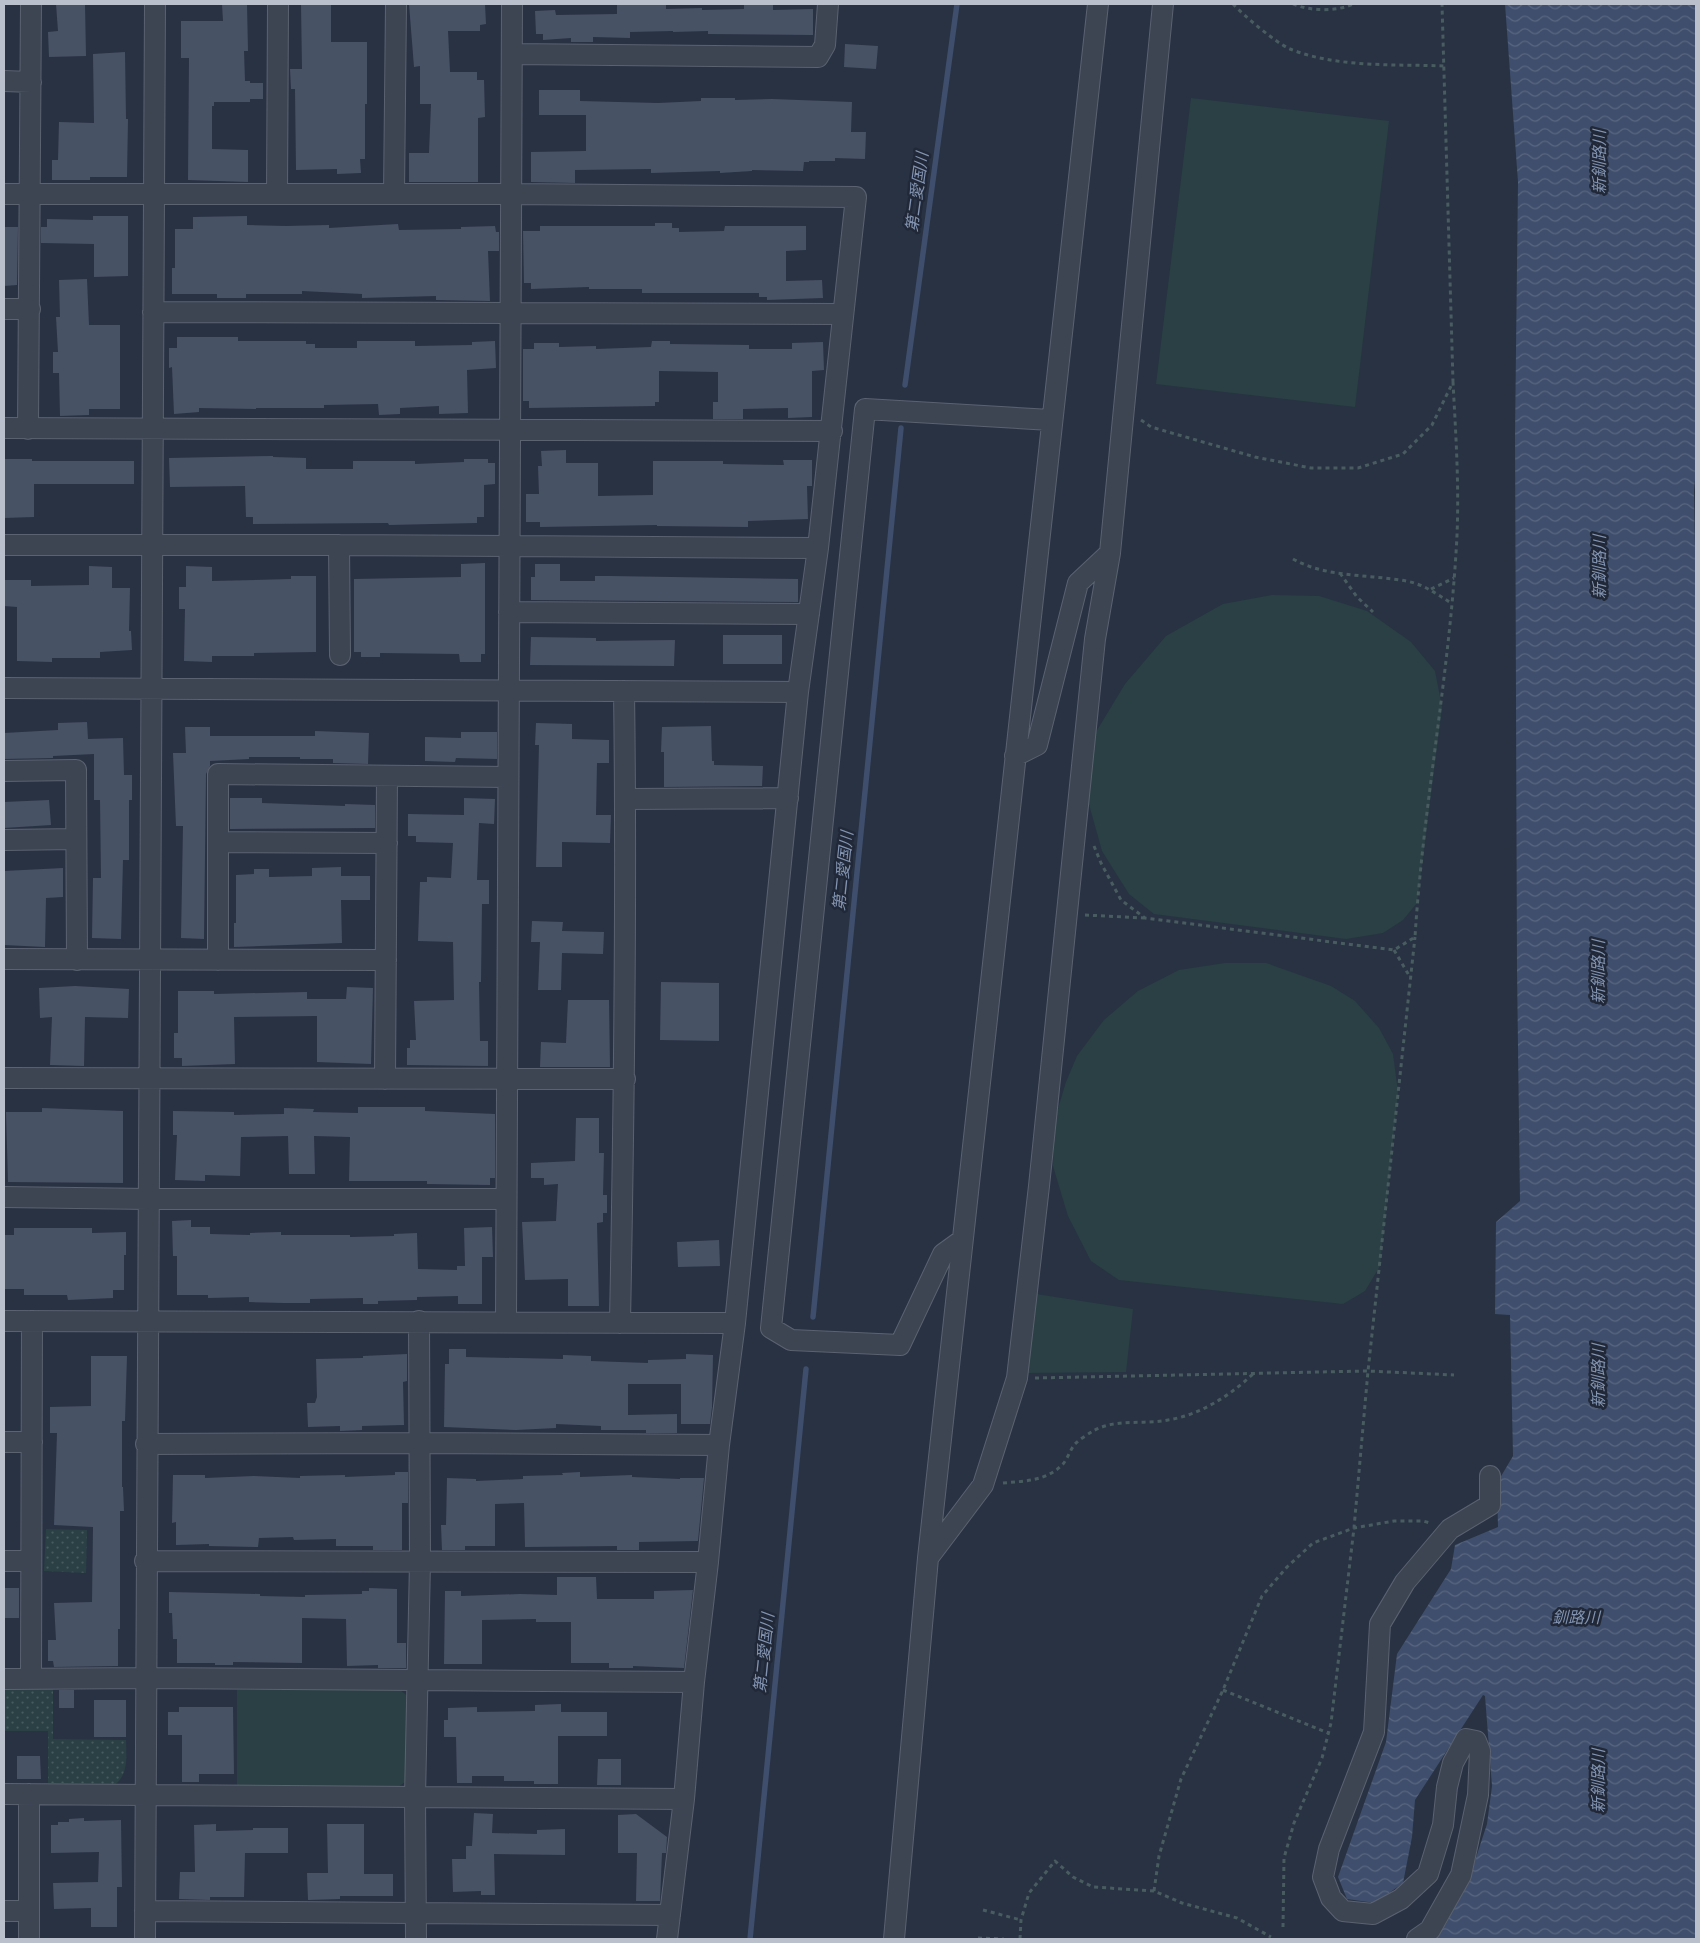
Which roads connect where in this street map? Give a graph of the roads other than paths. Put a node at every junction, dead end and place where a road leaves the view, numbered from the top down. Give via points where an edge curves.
1 (31, 4) edge
2 (155, 4) edge
3 (278, 4) edge
4 (396, 4) edge
5 (512, 4) edge
6 (828, 4) edge
7 (1098, 4) edge
8 (1163, 4) edge
9 (512, 54) junction
10 (4, 81) edge
11 (31, 82) junction
12 (4, 194) edge
13 (29, 194) junction
14 (154, 194) junction
15 (277, 194) junction
16 (394, 194) junction
17 (511, 194) junction
18 (4, 309) edge
19 (30, 310) junction
20 (153, 312) junction
21 (510, 312) junction
22 (842, 314) junction
23 (1051, 420) junction
24 (4, 428) edge
25 (28, 428) junction
26 (152, 428) junction
27 (510, 429) junction
28 (832, 431) junction
29 (4, 545) edge
30 (152, 545) junction
31 (339, 545) junction
32 (509, 546) junction
33 (818, 548) junction
34 (1110, 553) junction
35 (509, 612) junction
36 (809, 614) junction
37 (340, 655) dead end
38 (4, 688) edge
39 (151, 688) junction
40 (508, 691) junction
41 (624, 692) junction
42 (798, 692) junction
43 (1015, 756) junction
44 (4, 771) edge
45 (387, 776) junction
46 (508, 777) junction
47 (788, 798) junction
48 (626, 799) junction
49 (76, 839) junction
50 (4, 840) edge
51 (218, 842) junction
52 (387, 843) junction
53 (4, 959) edge
54 (77, 960) junction
55 (149, 960) junction
56 (218, 960) junction
57 (386, 960) junction
58 (4, 1078) edge
59 (148, 1078) junction
60 (385, 1078) junction
61 (625, 1078) junction
62 (507, 1079) junction
63 (4, 1197) edge
64 (148, 1199) junction
65 (506, 1199) junction
66 (962, 1241) junction
67 (148, 1320) junction
68 (4, 1321) edge
69 (32, 1321) junction
70 (419, 1321) junction
71 (506, 1322) junction
72 (620, 1322) junction
73 (735, 1323) junction
74 (4, 1442) edge
75 (32, 1442) junction
76 (420, 1443) junction
77 (146, 1444) junction
78 (719, 1446) junction
79 (1490, 1476) dead end
80 (928, 1558) junction
81 (145, 1560) junction
82 (4, 1561) edge
83 (30, 1562) junction
84 (420, 1562) junction
85 (708, 1562) junction
86 (146, 1678) junction
87 (4, 1679) edge
88 (30, 1679) junction
89 (418, 1680) junction
90 (694, 1682) junction
91 (4, 1794) edge
92 (29, 1794) junction
93 (146, 1795) junction
94 (415, 1797) junction
95 (684, 1798) junction
96 (4, 1911) edge
97 (29, 1911) junction
98 (145, 1911) junction
99 (416, 1915) junction
100 (670, 1915) junction
101 (29, 1939) edge
102 (144, 1939) edge
103 (416, 1939) edge
104 (667, 1939) edge
105 (894, 1939) edge
106 (1417, 1939) edge

1 - 11 street
2 - 14 street
3 - 15 street
4 - 16 street
5 - 9 street
6 - 9 street via 825,45 818,57
7 - 23 street
8 - 34 street
9 - 17 street
10 - 11 street
11 - 13 street
12 - 13 street
13 - 14 street
13 - 19 street
14 - 15 street
14 - 20 street
15 - 16 street
16 - 17 street
17 - 21 street
17 - 22 street via 856,197
18 - 19 street
19 - 25 street
20 - 21 street
20 - 26 street
21 - 22 street
21 - 27 street
22 - 28 street
23 - 43 street
23 - 66 street via 864,409 771,1328 791,1340 900,1345 943,1254
24 - 25 street
25 - 26 street
26 - 27 street
26 - 30 street
27 - 28 street
27 - 32 street
28 - 33 street
29 - 30 street
30 - 31 street
30 - 39 street
31 - 32 street
31 - 37 street
32 - 33 street
32 - 35 street
33 - 36 street
34 - 43 street via 1078,583 1037,745
34 - 80 street via 1095,638 1040,1186 1017,1378 983,1485
35 - 36 street
35 - 40 street
36 - 42 street
38 - 39 street
39 - 40 street
39 - 55 street
40 - 41 street
40 - 46 street
41 - 42 street
41 - 48 street
42 - 47 street
43 - 66 street
44 - 49 street via 76,770
45 - 46 street
45 - 51 street via 218,774
45 - 52 street
46 - 62 street
47 - 48 street
47 - 73 street
48 - 61 street
49 - 50 street
49 - 54 street
51 - 52 street
51 - 56 street
52 - 57 street
53 - 54 street
54 - 55 street
55 - 56 street
55 - 59 street
56 - 57 street
57 - 60 street
58 - 59 street
59 - 60 street
59 - 64 street
60 - 62 street
61 - 62 street
61 - 72 street
62 - 65 street
63 - 64 street
64 - 65 street
64 - 67 street
65 - 71 street
66 - 80 street
67 - 69 street
67 - 70 street
67 - 77 street
68 - 69 street
69 - 75 street
70 - 71 street
70 - 76 street
71 - 72 street
72 - 73 street
73 - 78 street
74 - 75 street
75 - 83 street
76 - 77 street
76 - 78 street
76 - 84 street
77 - 81 street
78 - 85 street
79 - 106 street via 1490,1505 1450,1529 1404,1582 1380,1624 1374,1732 1329,1849 1323,1877 1331,1898 1343,1911 1373,1914 1401,1900 1428,1874 1443,1825 1453,1764 1466,1739 1476,1741 1480,1751 1478,1795 1461,1875 1430,1930
80 - 105 street
81 - 84 street
81 - 86 street
82 - 83 street
83 - 88 street
84 - 85 street
84 - 89 street
85 - 90 street
86 - 88 street
86 - 89 street
86 - 93 street
87 - 88 street
89 - 90 street
89 - 94 street
90 - 95 street
91 - 92 street
92 - 93 street
92 - 97 street
93 - 94 street
93 - 98 street
94 - 95 street
94 - 99 street
95 - 100 street
96 - 97 street
97 - 101 street
98 - 99 street
98 - 102 street
99 - 100 street
99 - 103 street
100 - 104 street

